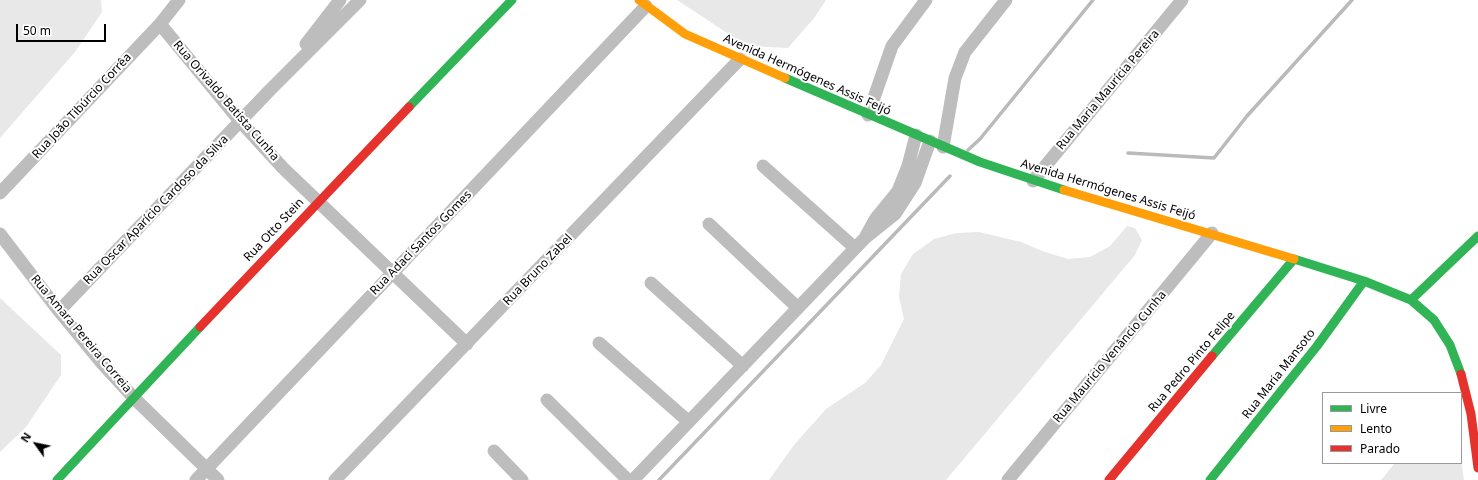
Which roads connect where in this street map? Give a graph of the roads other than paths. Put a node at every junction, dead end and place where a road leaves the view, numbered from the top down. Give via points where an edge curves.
1 (180, 0) edge
2 (340, 0) edge
3 (360, 0) edge
4 (512, 0) edge
5 (926, 0) edge
6 (1006, 0) edge
7 (1182, 0) edge
8 (643, 3) edge
9 (160, 24) junction
10 (740, 59) junction
11 (269, 91) junction
12 (868, 115) junction
13 (240, 121) junction
14 (916, 135) junction
15 (930, 141) junction
16 (943, 147) junction
17 (763, 166) dead end
18 (1033, 180) junction
19 (0, 193) edge
20 (317, 202) junction
21 (709, 224) dead end
22 (1212, 233) junction
23 (0, 234) edge
24 (1478, 236) edge
25 (865, 238) junction
26 (855, 248) junction
27 (1294, 259) junction
28 (393, 273) junction
29 (1364, 281) junction
30 (651, 283) dead end
31 (1411, 300) junction
32 (798, 308) junction
33 (59, 311) junction
34 (599, 343) dead end
35 (466, 344) junction
36 (743, 366) junction
37 (134, 398) junction
38 (547, 400) dead end
39 (689, 422) junction
40 (494, 451) dead end
41 (1478, 468) edge
42 (207, 469) junction
43 (57, 480) edge
44 (196, 480) edge
45 (218, 480) edge
46 (335, 480) edge
47 (522, 480) edge
48 (628, 480) edge
49 (633, 480) edge
50 (1008, 480) edge
51 (1109, 480) edge
52 (1210, 480) edge

1 - 9 street, Rua João Tibúrcio Corrêa
2 - 11 street, Rua Oscar Aparício Cardoso da Silva
3 - 11 street, Rua Oscar Aparício Cardoso da Silva
4 - 20 street, Rua Otto Stein
5 - 12 street via 892,46
6 - 16 street via 965,52 955,78
7 - 18 street, Rua Maria Maurícia Pereira
8 - 10 street, Avenida Hermógenes Assis Feijó via 685,34
8 - 28 street, Rua Adaci Santos Gomes
9 - 13 street, Rua Orivaldo Batista Cunha
9 - 19 street, Rua João Tibúrcio Corrêa
10 - 12 street, Avenida Hermógenes Assis Feijó
10 - 35 street, Rua Bruno Zabel
11 - 13 street, Rua Oscar Aparício Cardoso da Silva
12 - 14 street, Avenida Hermógenes Assis Feijó
13 - 20 street, Rua Orivaldo Batista Cunha
13 - 33 street, Rua Oscar Aparício Cardoso da Silva
14 - 15 street, Avenida Hermógenes Assis Feijó
14 - 25 street via 898,191 876,218
15 - 16 street, Avenida Hermógenes Assis Feijó
15 - 25 street via 906,200 884,225
16 - 18 street, Avenida Hermógenes Assis Feijó
17 - 26 street
18 - 22 street, Avenida Hermógenes Assis Feijó
20 - 28 street, Rua Orivaldo Batista Cunha
20 - 37 street, Rua Otto Stein
21 - 32 street
22 - 27 street, Avenida Hermógenes Assis Feijó
22 - 50 street, Rua Maurício Venâncio Cunha
23 - 33 street, Rua Amara Pereira Correia
24 - 31 street
25 - 26 street
26 - 32 street
27 - 29 street, Avenida Hermógenes Assis Feijó
27 - 51 street, Rua Pedro Pinto Felipe
28 - 35 street, Rua Orivaldo Batista Cunha
28 - 42 street, Rua Adaci Santos Gomes
29 - 31 street, Avenida Hermógenes Assis Feijó
29 - 52 street, Rua Maria Mansoto via 1313,352
30 - 36 street
31 - 41 street, Avenida Hermógenes Assis Feijó via 1434,320 1450,345 1463,378
32 - 36 street
33 - 37 street, Rua Amara Pereira Correia
34 - 39 street
35 - 46 street, Rua Bruno Zabel
36 - 39 street
37 - 42 street, Rua Amara Pereira Correia
37 - 43 street, Rua Otto Stein
38 - 48 street
39 - 49 street
40 - 47 street
42 - 44 street, Rua Adaci Santos Gomes
42 - 45 street, Rua Amara Pereira Correia

